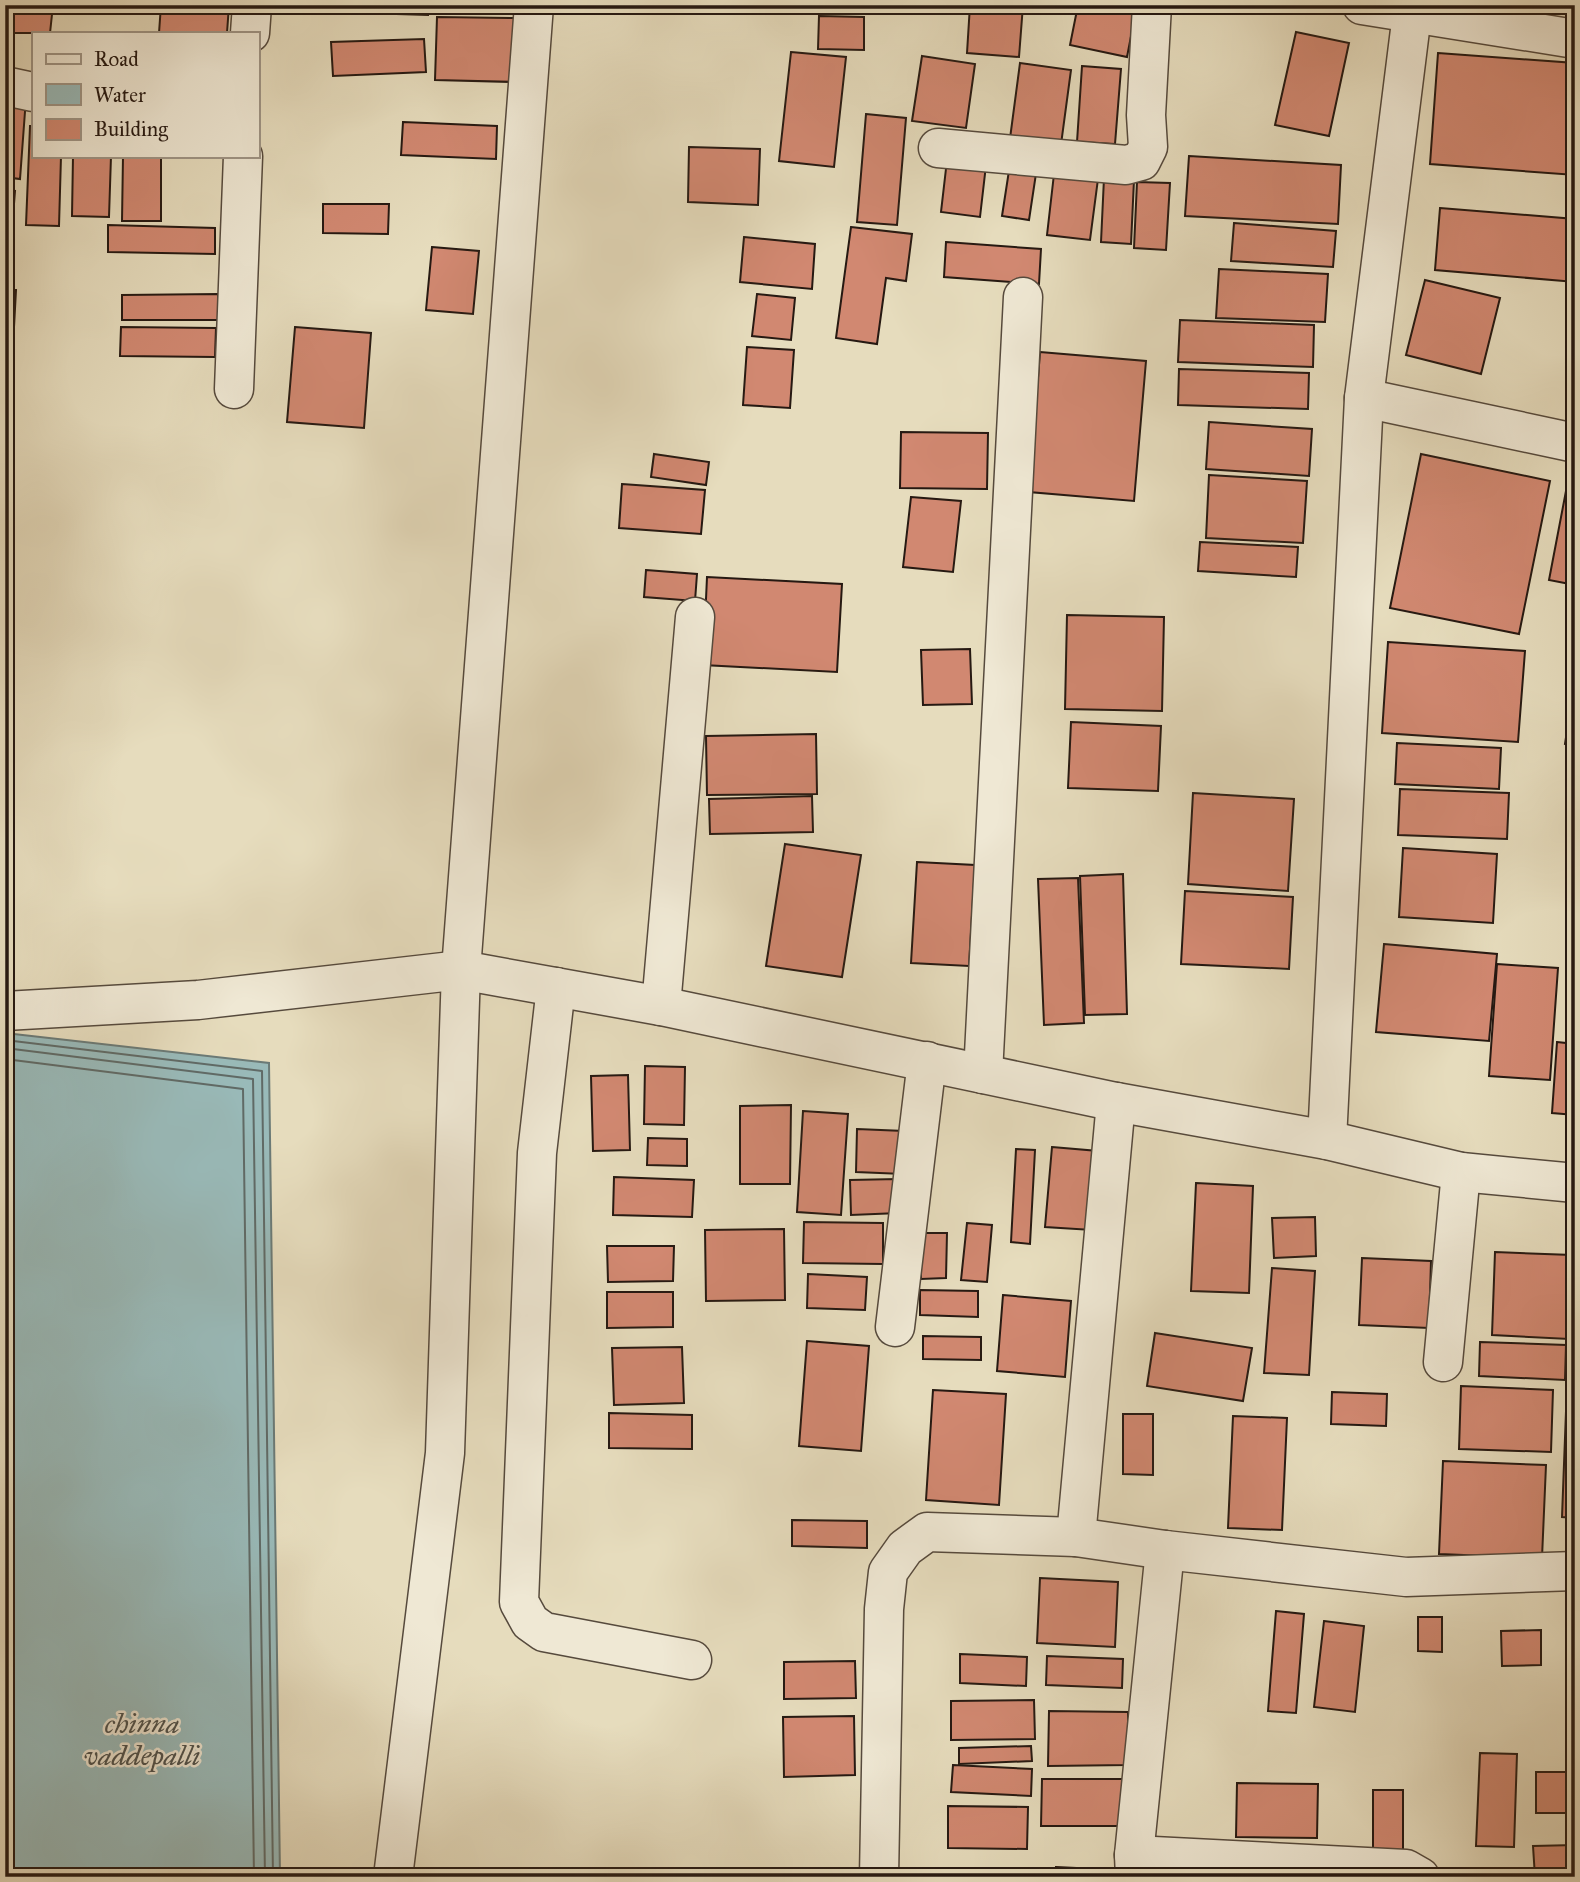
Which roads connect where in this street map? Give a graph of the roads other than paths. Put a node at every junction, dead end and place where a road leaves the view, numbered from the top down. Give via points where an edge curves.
1 (252, 5) edge
2 (534, 5) edge
3 (1152, 5) edge
4 (1362, 5) edge
5 (1412, 14) junction
6 (250, 32) edge
7 (1575, 38) edge
8 (5, 86) edge
9 (32, 92) edge
10 (938, 148) dead end
11 (243, 158) edge
12 (1023, 297) dead end
13 (234, 389) dead end
14 (1364, 398) junction
15 (1575, 443) edge
16 (695, 617) dead end
17 (461, 970) junction
18 (556, 987) junction
19 (661, 1006) junction
20 (5, 1011) edge
21 (927, 1060) junction
22 (983, 1074) junction
23 (1116, 1102) junction
24 (1327, 1140) junction
25 (1461, 1172) junction
26 (1575, 1183) edge
27 (895, 1328) dead end
28 (1443, 1362) dead end
29 (1076, 1536) junction
30 (1165, 1550) junction
31 (1575, 1571) edge
32 (692, 1660) dead end
33 (1134, 1866) edge
34 (393, 1877) edge
35 (878, 1877) edge
36 (1420, 1877) edge

1 - 6 street
2 - 17 street
3 - 10 street via 1148,147 1140,161 1126,165
4 - 5 street
5 - 7 street
5 - 14 street
8 - 9 street
11 - 13 street
12 - 22 street
14 - 15 street
14 - 24 street
16 - 19 street
17 - 18 street
17 - 20 street via 198,1000
17 - 34 street via 444,1453
18 - 19 street
18 - 32 street via 537,1153 519,1602 530,1622 544,1632
19 - 21 street
21 - 22 street
21 - 27 street
22 - 23 street
23 - 24 street
23 - 29 street
24 - 25 street
25 - 26 street
25 - 28 street
29 - 30 street
29 - 35 street via 927,1532 905,1548 888,1572
30 - 31 street via 1406,1577
30 - 33 street
33 - 36 street via 1406,1869

